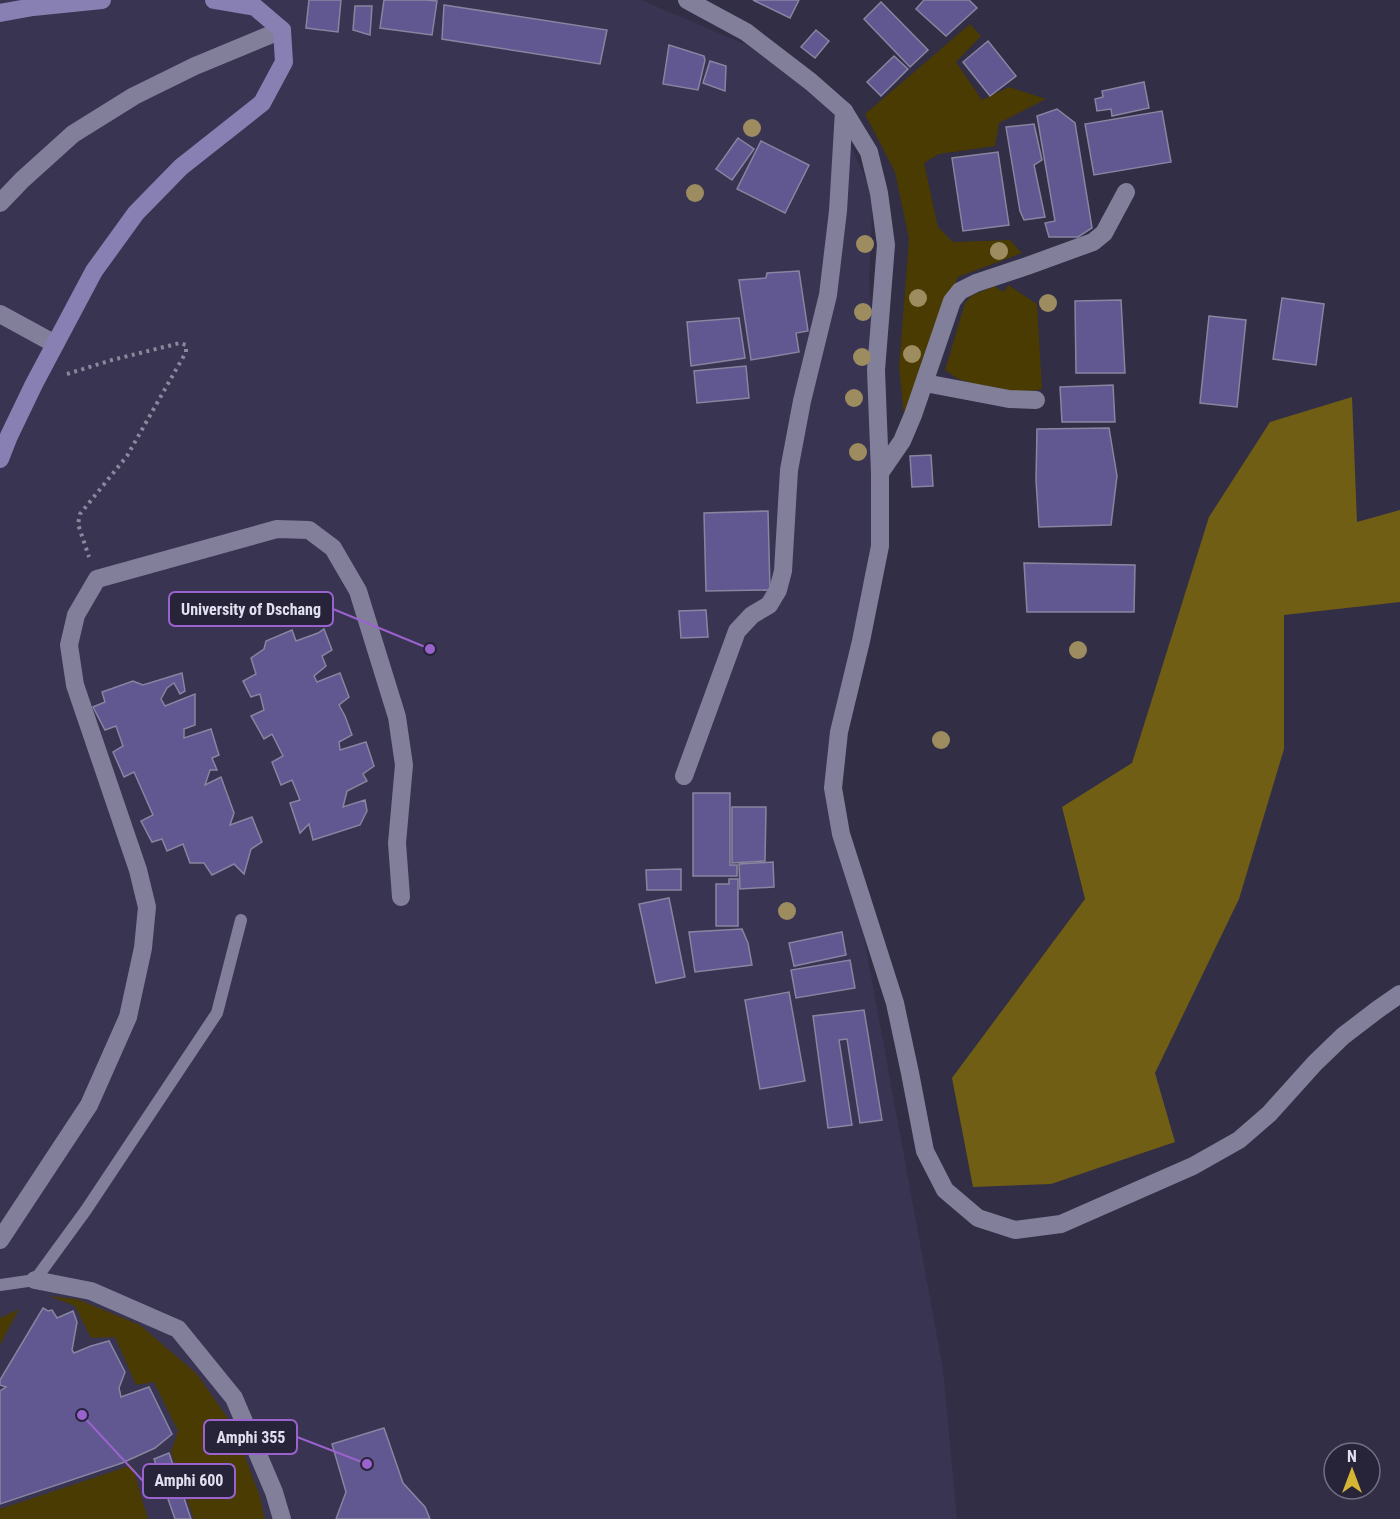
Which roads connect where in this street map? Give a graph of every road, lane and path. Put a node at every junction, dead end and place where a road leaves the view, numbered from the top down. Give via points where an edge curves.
1 (56, 0) edge
2 (102, 0) edge
3 (214, 0) edge
4 (687, 0) edge
5 (33, 7) junction
6 (0, 13) edge
7 (282, 30) junction
8 (844, 111) junction
9 (1126, 192) dead end
10 (0, 203) edge
11 (0, 314) edge
12 (56, 344) junction
13 (925, 383) junction
14 (34, 384) junction
15 (1036, 400) dead end
16 (0, 459) edge
17 (880, 473) junction
18 (97, 579) junction
19 (684, 776) dead end
20 (401, 897) dead end
21 (241, 920) dead end
22 (1400, 994) edge
23 (0, 1240) edge
24 (35, 1280) junction
25 (0, 1285) edge
26 (282, 1519) edge

1 - 5 street
2 - 5 street
3 - 7 street via 255,7
4 - 8 street via 746,32
5 - 6 street
7 - 10 street via 134,96 73,134
7 - 12 street via 284,62 262,103 181,167 136,213 94,271
8 - 17 street via 869,152 886,245 876,370
8 - 19 street via 828,295 789,470 783,571 769,605 737,631
9 - 13 street via 1104,233 1093,242 960,291 952,301
11 - 12 street
12 - 14 street
13 - 15 street via 1009,399
13 - 17 street via 902,441
14 - 16 street
14 - 18 path via 112,360 180,343 186,345 186,352 127,456 80,514 78,524
17 - 22 street via 880,546 839,732 833,788 841,834 895,1003 925,1151 945,1190 978,1218 1015,1230 1061,1224 1193,1166 1239,1140 1343,1036
18 - 20 street via 277,529 309,530 333,548 358,591 398,717 404,765 398,843
18 - 23 street via 76,615 69,645 75,685 138,870 147,907 143,948 128,1017 89,1105
21 - 24 lane via 217,1013
24 - 25 lane
24 - 26 street via 92,1291 178,1329 234,1398

